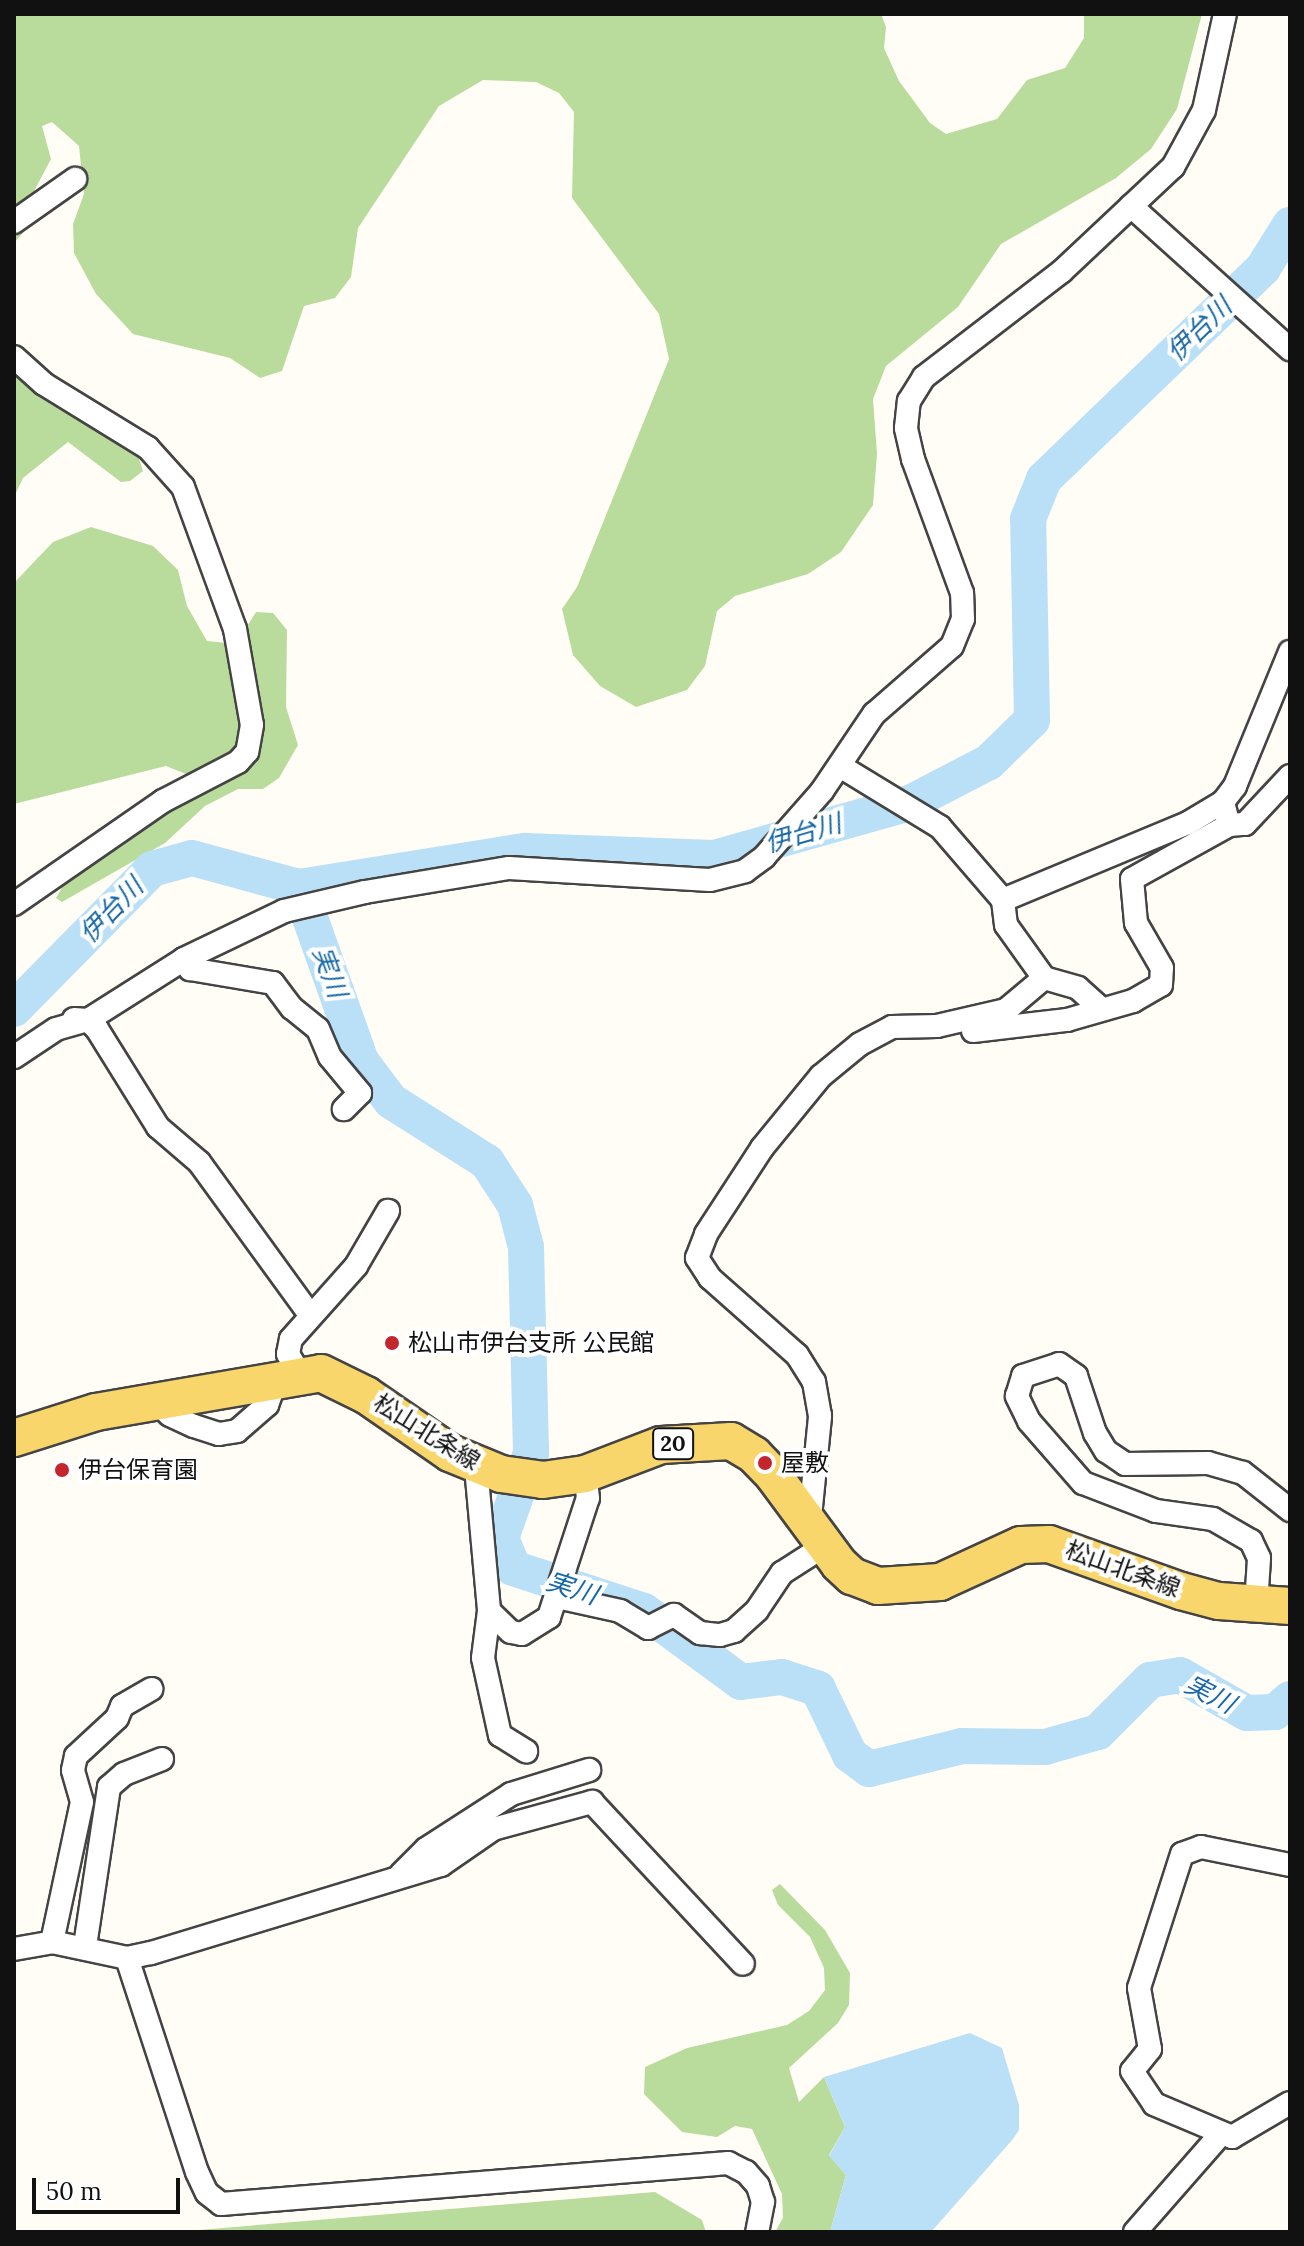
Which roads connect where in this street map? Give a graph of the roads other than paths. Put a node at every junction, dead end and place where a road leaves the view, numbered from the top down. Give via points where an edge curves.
1 (1225, 14) edge
2 (75, 179) dead end
3 (1131, 206) junction
4 (14, 222) edge
5 (1290, 349) edge
6 (14, 357) edge
7 (1290, 652) edge
8 (840, 766) junction
9 (1290, 776) edge
10 (1223, 802) junction
11 (1229, 825) junction
12 (1003, 900) junction
13 (14, 904) edge
14 (184, 959) junction
15 (1044, 978) junction
16 (1101, 1009) junction
17 (88, 1020) junction
18 (937, 1026) junction
19 (14, 1040) edge
20 (14, 1057) edge
21 (344, 1109) dead end
22 (388, 1211) dead end
23 (310, 1315) junction
24 (288, 1376) junction
25 (14, 1438) edge
26 (476, 1467) junction
27 (585, 1474) junction
28 (1290, 1510) edge
29 (816, 1537) junction
30 (559, 1589) junction
31 (1273, 1606) edge
32 (489, 1611) junction
33 (151, 1689) dead end
34 (526, 1751) dead end
35 (162, 1759) dead end
36 (589, 1770) dead end
37 (1290, 1865) edge
38 (399, 1876) junction
39 (52, 1942) junction
40 (85, 1946) junction
41 (14, 1949) edge
42 (127, 1958) junction
43 (743, 1964) dead end
44 (1290, 2103) edge
45 (1220, 2135) junction
46 (757, 2232) edge
47 (1135, 2232) edge

1 - 3 street via 1204,110 1192,139 1173,167
2 - 4 street
3 - 5 street
3 - 8 street via 1061,272 924,377 909,401 906,428 913,459 962,593 963,619 952,646 874,714
6 - 13 street via 44,384 148,448 183,487 235,629 252,725 247,752 238,762 163,801
7 - 10 street via 1235,786
8 - 12 street via 940,827
8 - 14 street via 764,857 727,878 538,868 477,873 284,911
9 - 11 street via 1245,824
10 - 11 street
10 - 12 street via 1160,835
11 - 16 street via 1132,879 1136,923 1163,977 1161,985 1133,1001
12 - 15 street via 1006,925
14 - 17 street
14 - 21 street via 190,969 273,983 318,1029 330,1057 360,1093
15 - 16 street via 1078,988
15 - 18 street via 1006,1010
16 - 18 street via 1067,1020 962,1032
17 - 19 street via 54,1018
17 - 20 street via 56,1029
17 - 23 street via 158,1127 199,1162
18 - 29 street via 892,1027 860,1044 821,1076 720,1206 697,1258 723,1293 797,1355 814,1382 820,1416
22 - 23 street via 356,1266
23 - 24 street via 291,1339
24 - 25 main road, 松山北条線 / 20 via 96,1412
24 - 26 main road, 松山北条線 / 20 via 345,1382
26 - 27 main road, 松山北条線 / 20 via 543,1480
26 - 32 street
27 - 29 main road, 松山北条線 / 20 via 661,1445 731,1441 774,1476
27 - 30 street via 588,1498
28 - 31 street via 1243,1473 1208,1463 1125,1464 1106,1451 1095,1433 1076,1376 1059,1364 1023,1376 1017,1396 1029,1421 1083,1483 1156,1511 1213,1519 1251,1541
29 - 30 street via 734,1631 700,1633 674,1615 648,1628
29 - 31 main road, 松山北条線 / 20 via 852,1576 878,1586 908,1588 970,1571 1021,1545 1049,1544 1181,1591
30 - 32 street via 549,1617 522,1634 511,1632
32 - 34 street via 483,1658 500,1735
33 - 39 street via 122,1706 117,1718 76,1756 73,1770 82,1802
35 - 40 street via 124,1774 109,1787
36 - 38 street via 500,1800 426,1849
37 - 45 street via 1201,1847 1182,1854 1139,1988 1150,2049 1132,2071 1137,2083 1154,2104
38 - 42 street
38 - 43 street via 441,1865 493,1829 592,1802
39 - 40 street
39 - 41 street
40 - 42 street
42 - 46 street via 197,2172 207,2193 221,2204 728,2163 758,2186 763,2202
44 - 45 street via 1244,2134
45 - 47 street

